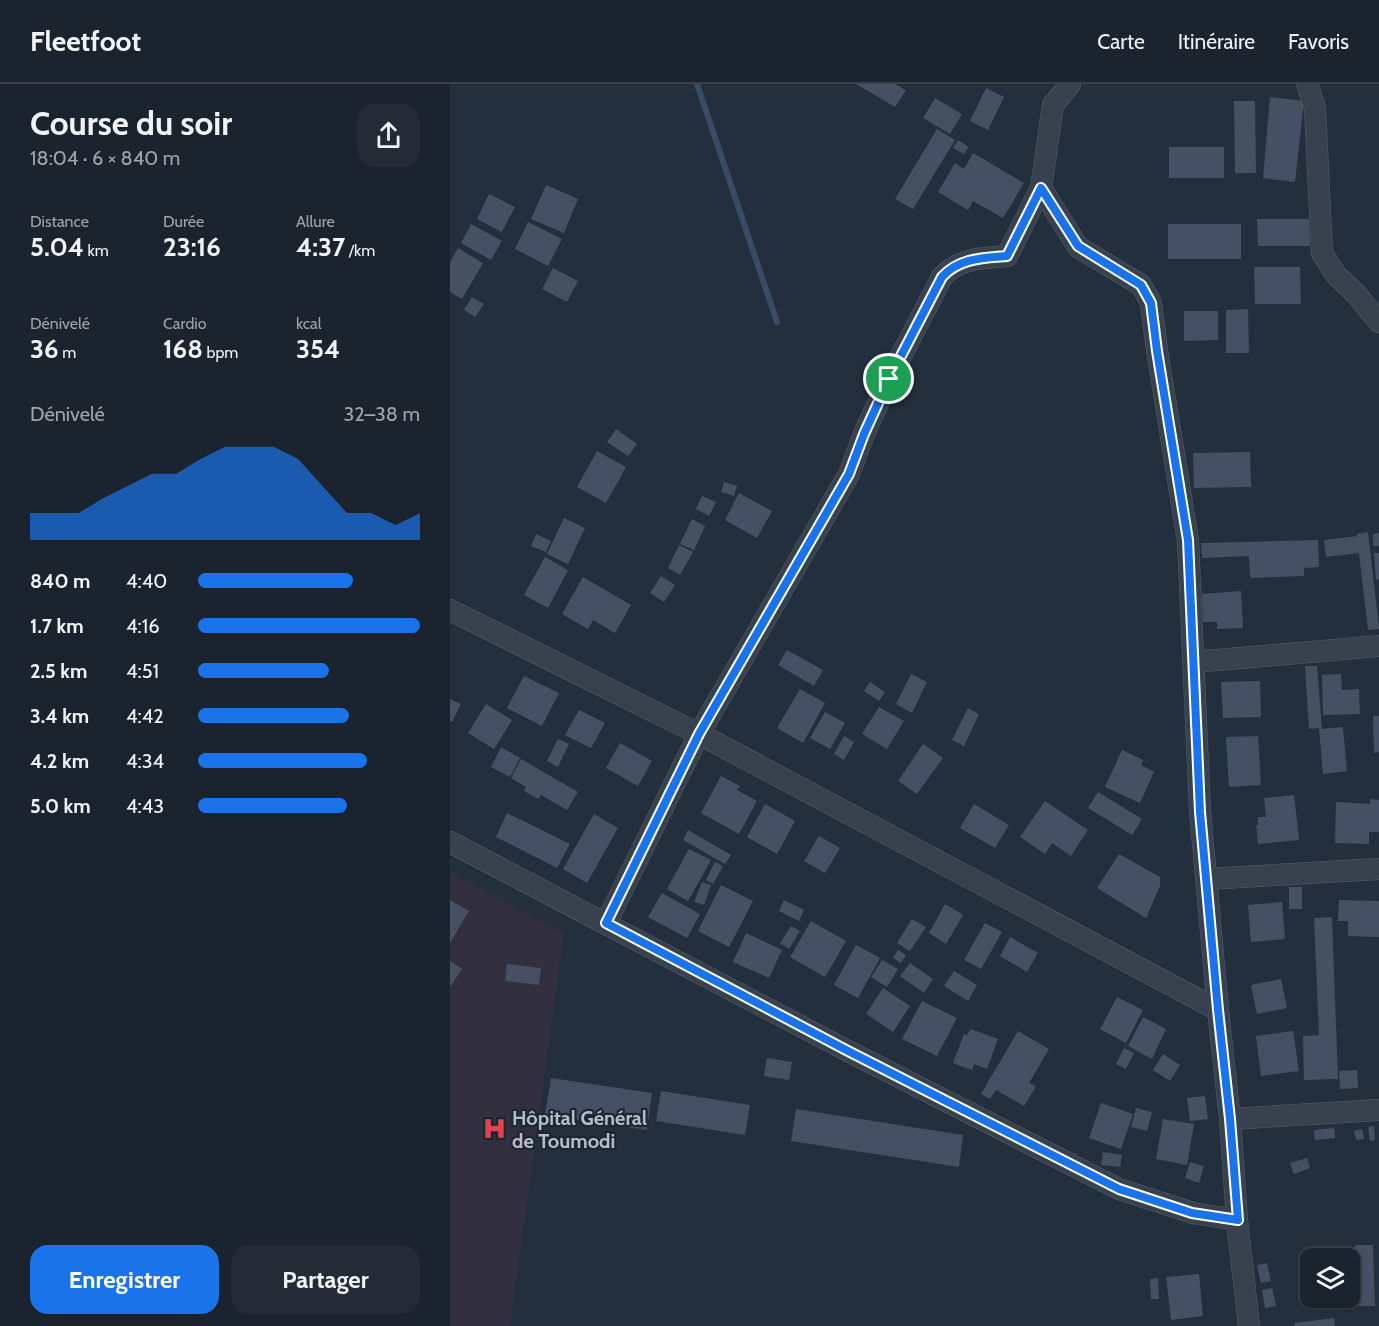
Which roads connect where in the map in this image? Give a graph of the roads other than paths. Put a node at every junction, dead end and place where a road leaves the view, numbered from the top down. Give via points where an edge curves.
1 (1070, 84) edge
2 (1307, 84) edge
3 (1041, 188) junction
4 (1379, 322) edge
5 (450, 610) edge
6 (1379, 646) edge
7 (1194, 662) junction
8 (699, 734) junction
9 (450, 842) edge
10 (1379, 869) edge
11 (1206, 879) junction
12 (606, 923) junction
13 (1218, 1010) junction
14 (1379, 1110) edge
15 (1230, 1119) junction
16 (1238, 1220) junction
17 (1249, 1326) edge

1 - 3 street via 1053,105
2 - 4 street via 1315,108 1322,253 1336,275
3 - 7 street via 1078,246 1141,285 1151,303 1188,540
3 - 8 street via 1007,256 958,263 942,277 889,379 849,474
5 - 8 street
6 - 7 street
7 - 11 street
8 - 12 street
8 - 13 street
9 - 12 street
10 - 11 street
11 - 13 street
12 - 16 street via 1119,1189 1192,1213
13 - 15 street
14 - 15 street
15 - 16 street
16 - 17 street

